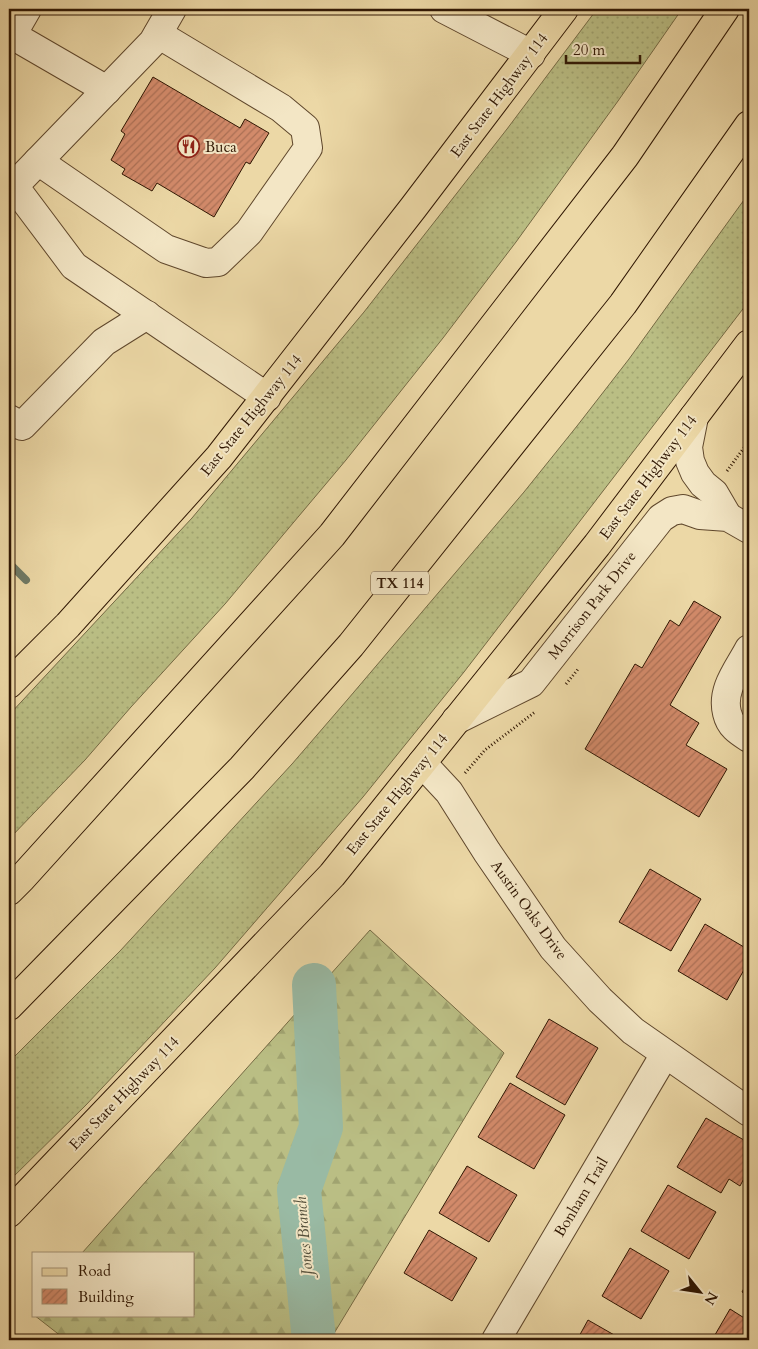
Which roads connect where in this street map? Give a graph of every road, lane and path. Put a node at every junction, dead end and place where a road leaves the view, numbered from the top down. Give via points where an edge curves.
1 (27, 9) edge
2 (172, 9) edge
3 (444, 9) edge
4 (564, 9) edge
5 (725, 9) edge
6 (158, 34) junction
7 (10, 38) edge
8 (531, 54) junction
9 (106, 90) junction
10 (749, 125) edge
11 (38, 162) junction
12 (11, 188) edge
13 (147, 315) junction
14 (749, 344) edge
15 (267, 397) junction
16 (694, 416) junction
17 (9, 419) edge
18 (739, 523) edge
19 (749, 649) edge
20 (9, 684) edge
21 (456, 720) junction
22 (749, 738) edge
23 (422, 763) junction
24 (9, 891) edge
25 (9, 1006) edge
26 (665, 1054) junction
27 (749, 1112) edge
28 (9, 1213) edge
29 (496, 1340) edge

1 - 7 street
2 - 6 street
3 - 8 street
4 - 8 main road, East State Highway 114
5 - 24 main road via 625,156 332,535
6 - 9 street
6 - 11 street via 281,108 305,128 308,148 248,232 218,262 206,263 166,248
7 - 9 street
8 - 15 main road, East State Highway 114
9 - 11 street
10 - 25 main road, TX 114 via 623,304 351,645 242,768
11 - 12 street
12 - 13 street via 74,266
13 - 15 street
13 - 17 street via 104,342 22,426
14 - 16 main road, East State Highway 114
15 - 20 main road, East State Highway 114 via 219,457 82,611
16 - 18 street, Morrison Park Drive via 688,447 695,473
16 - 21 main road, East State Highway 114 via 597,545
18 - 21 street, Morrison Park Drive via 682,509 672,511 662,518 531,683
19 - 22 street via 727,688 724,703 729,722
21 - 23 main road, East State Highway 114
23 - 26 street, Austin Oaks Drive via 449,792 553,948 600,1000
23 - 28 main road, East State Highway 114 via 332,875
26 - 27 street, Austin Oaks Drive
26 - 29 street, Bonham Trail

